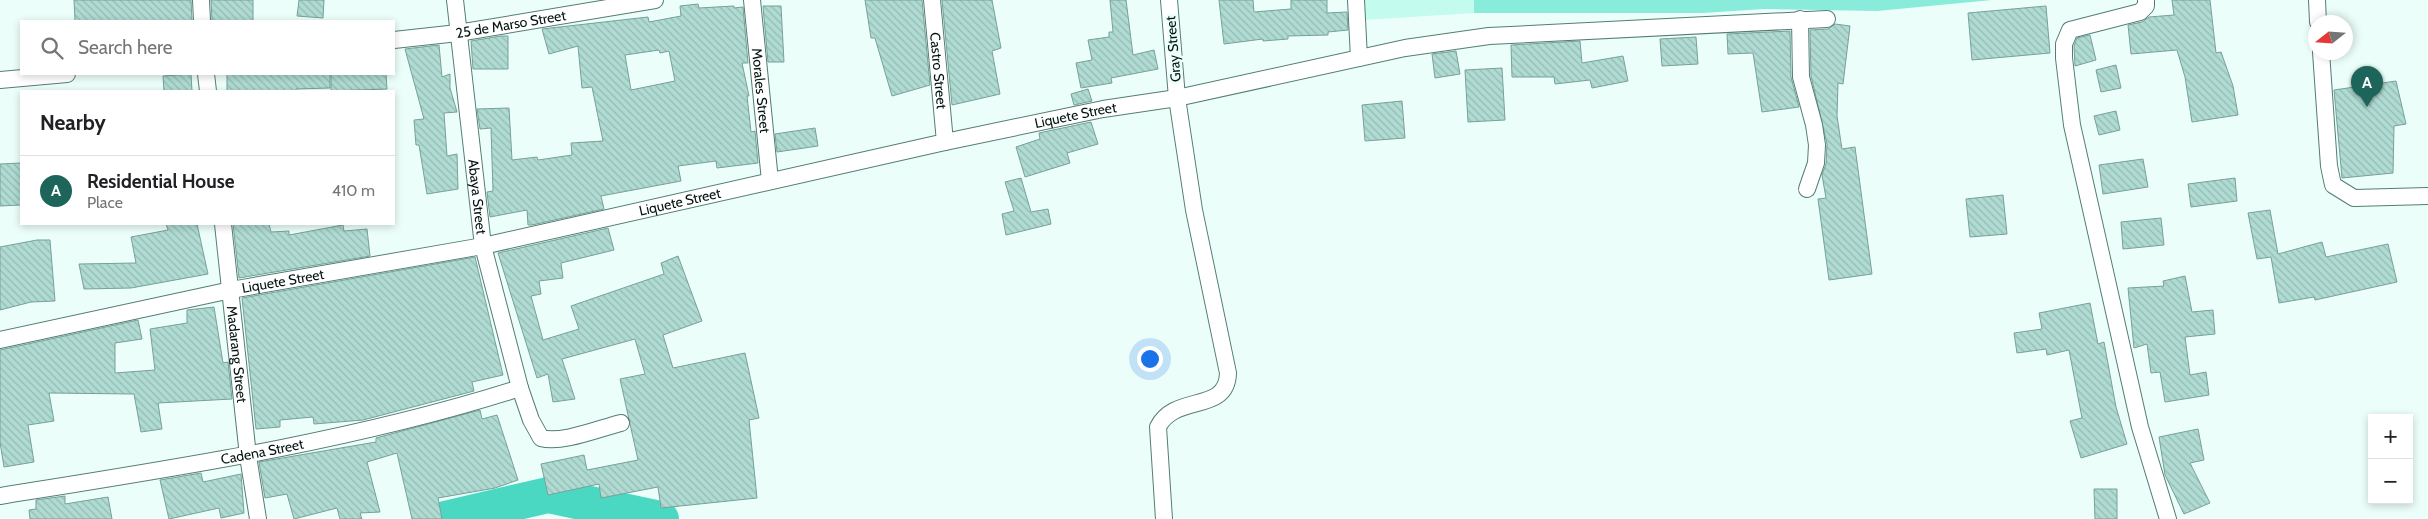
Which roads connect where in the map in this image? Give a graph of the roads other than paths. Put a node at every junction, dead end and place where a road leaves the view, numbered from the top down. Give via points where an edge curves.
1 (201, 0) edge
2 (455, 0) edge
3 (655, 0) edge
4 (752, 0) edge
5 (932, 0) edge
6 (1169, 0) edge
7 (1356, 0) edge
8 (2146, 0) edge
9 (2316, 0) edge
10 (2317, 15) edge
11 (1800, 19) junction
12 (1827, 19) dead end
13 (202, 20) edge
14 (458, 33) junction
15 (395, 40) edge
16 (1359, 58) junction
17 (2322, 60) edge
18 (56, 75) edge
19 (206, 75) edge
20 (0, 80) edge
21 (208, 90) edge
22 (1177, 98) junction
23 (945, 142) junction
24 (770, 181) junction
25 (1807, 189) dead end
26 (2428, 196) edge
27 (223, 225) edge
28 (483, 246) junction
29 (231, 290) junction
30 (0, 340) edge
31 (520, 388) junction
32 (621, 423) dead end
33 (248, 456) junction
34 (0, 496) edge
35 (258, 519) edge
36 (1164, 519) edge
37 (2168, 519) edge

1 - 13 street
2 - 14 street, Abaya Street
3 - 14 street, 25 de Marso Street
4 - 24 street, Morales Street
5 - 23 street, Castro Street
6 - 22 street, Gray Street
7 - 16 street
8 - 37 street via 2146,6 2140,12 2070,30 2064,44 2064,58 2072,125 2096,237 2140,427
9 - 10 street
11 - 12 street, Liquete Street
11 - 16 street, Liquete Street via 1489,36 1441,41
11 - 25 street via 1801,77 1817,145 1816,163
14 - 15 street, 25 de Marso Street
14 - 28 street, Abaya Street
16 - 22 street, Liquete Street
17 - 26 street via 2333,185 2354,198
18 - 20 street
19 - 21 street
22 - 23 street, Liquete Street via 1102,109
22 - 36 street, Gray Street via 1194,210 1228,378 1222,393 1176,409 1158,426
23 - 24 street, Liquete Street
24 - 28 street, Liquete Street
27 - 29 street, Madarang Street
28 - 29 street, Liquete Street
28 - 31 street, Abaya Street
29 - 30 street, Liquete Street
29 - 33 street, Madarang Street
31 - 32 street, Abaya Street via 541,438 556,439
31 - 33 street, Cadena Street via 450,410
33 - 34 street, Cadena Street
33 - 35 street, Madarang Street

